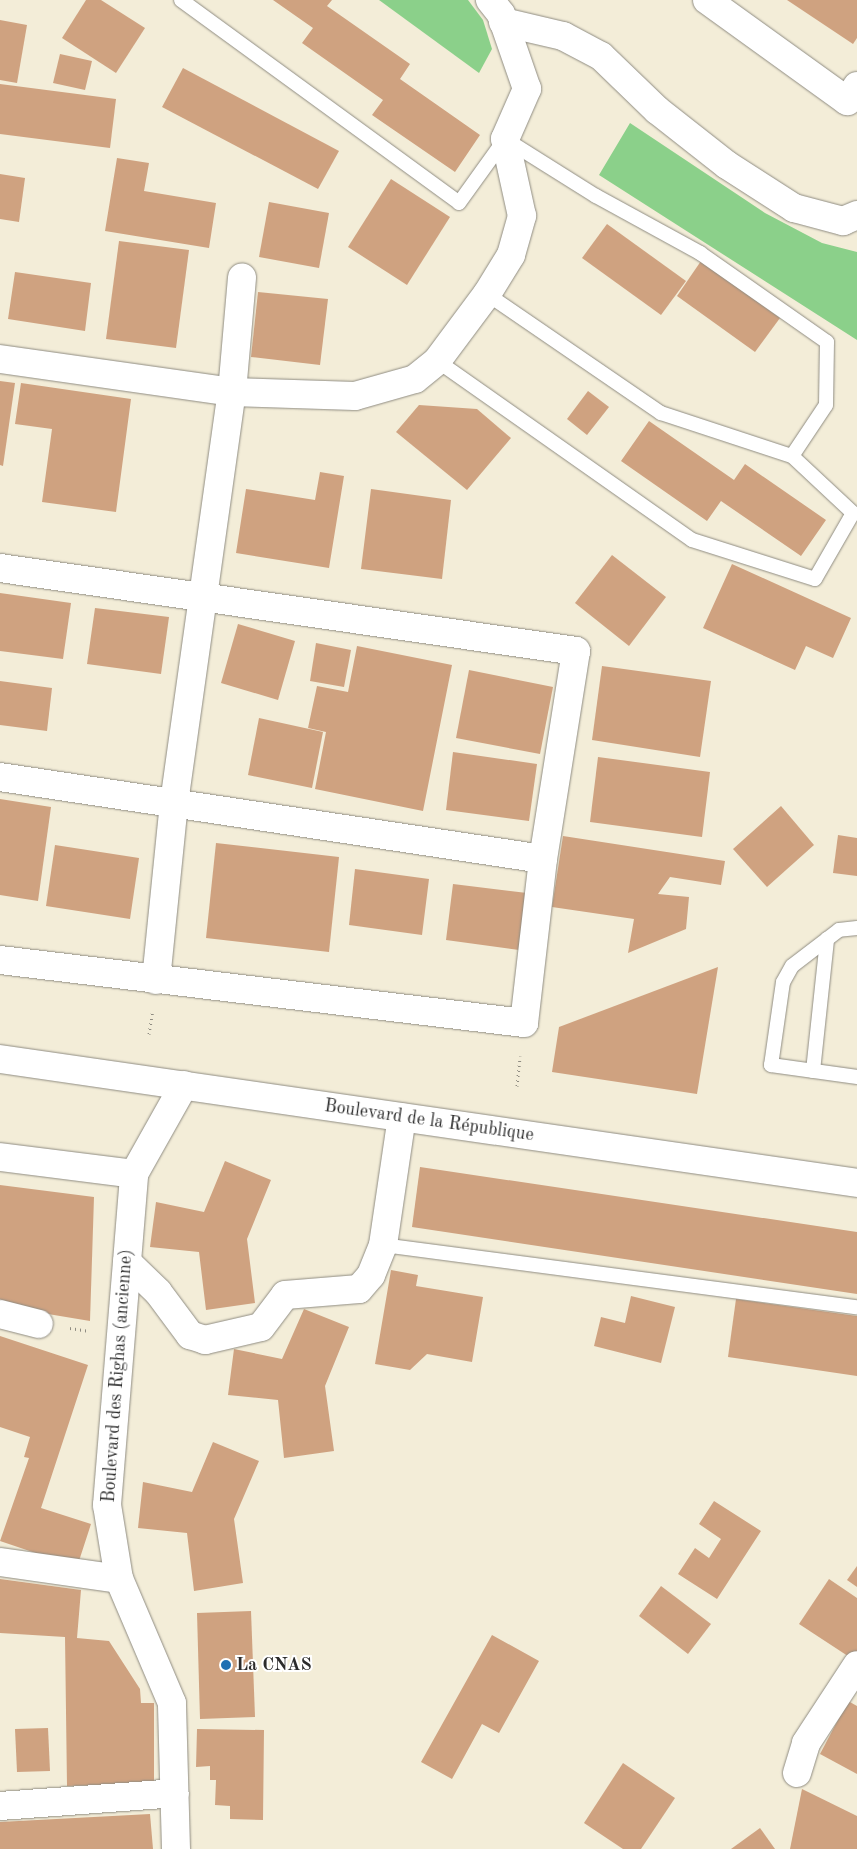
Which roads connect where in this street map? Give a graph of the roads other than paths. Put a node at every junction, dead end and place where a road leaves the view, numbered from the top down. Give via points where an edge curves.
1 (181, 0) edge
2 (707, 0) edge
3 (497, 11) edge
4 (857, 86) edge
5 (505, 139) junction
6 (852, 220) edge
7 (242, 277) dead end
8 (487, 294) junction
9 (0, 360) edge
10 (437, 361) junction
11 (232, 392) junction
12 (792, 456) junction
13 (0, 568) edge
14 (201, 597) junction
15 (0, 777) edge
16 (174, 803) junction
17 (543, 859) junction
18 (857, 928) edge
19 (827, 939) junction
20 (0, 960) edge
21 (156, 980) junction
22 (0, 1059) edge
23 (813, 1071) junction
24 (857, 1077) edge
25 (184, 1085) junction
26 (402, 1117) junction
27 (0, 1157) edge
28 (134, 1174) junction
29 (857, 1182) edge
30 (383, 1245) junction
31 (127, 1262) junction
32 (857, 1307) edge
33 (0, 1314) edge
34 (40, 1324) dead end
35 (0, 1562) edge
36 (118, 1579) junction
37 (853, 1679) edge
38 (797, 1773) dead end
39 (175, 1793) junction
40 (0, 1806) edge
41 (176, 1849) edge

1 - 5 lane via 459,203
2 - 4 street via 847,101
3 - 5 street via 527,89
3 - 6 street via 563,36 601,56 657,110 727,165 794,208
5 - 8 street via 522,216 511,254
5 - 12 lane via 596,196 700,253 827,342 826,405
7 - 11 street
8 - 10 street
8 - 12 lane via 662,413
9 - 11 street
10 - 11 street via 415,379 355,396
10 - 12 lane via 692,540 815,578 853,513
11 - 14 street
13 - 14 street
14 - 16 street
14 - 17 street via 576,651
15 - 16 street
16 - 17 street
16 - 21 street
17 - 21 street via 524,1023
18 - 19 lane via 839,930
19 - 23 lane
19 - 23 lane via 792,966 783,982 771,1065
20 - 21 street
22 - 25 street, Boulevard de la République
23 - 24 lane
25 - 26 street, Boulevard de la République
25 - 28 street, Boulevard des Righas (ancienne)
26 - 29 street, Boulevard de la République
26 - 30 street
27 - 28 street
28 - 31 street, Boulevard des Righas (ancienne)
30 - 31 street via 371,1275 359,1289 286,1295 261,1327 205,1340 190,1335 158,1292
30 - 32 lane
31 - 36 street, Boulevard des Righas (ancienne) via 107,1505
33 - 34 street
35 - 36 street
36 - 39 street, Boulevard des Righas (ancienne) via 172,1703
37 - 38 street via 806,1743
39 - 40 street
39 - 41 street, Boulevard des Righas (ancienne)

